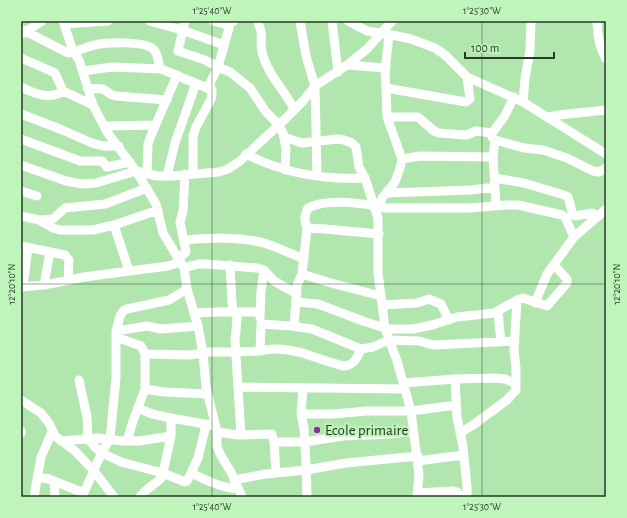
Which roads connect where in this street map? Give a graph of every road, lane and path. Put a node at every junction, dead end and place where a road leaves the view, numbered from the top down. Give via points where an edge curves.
1 (42, 21) edge
2 (108, 21) edge
3 (149, 21) edge
4 (185, 21) edge
5 (213, 21) edge
6 (232, 21) edge
7 (258, 21) edge
8 (300, 21) edge
9 (332, 21) edge
10 (348, 21) edge
11 (392, 21) edge
12 (531, 21) edge
13 (598, 21) edge
14 (63, 22) edge
15 (182, 30) junction
16 (23, 32) edge
17 (385, 34) junction
18 (224, 45) junction
19 (74, 53) junction
20 (21, 58) edge
21 (606, 59) edge
22 (347, 65) junction
23 (218, 68) junction
24 (386, 68) junction
25 (161, 69) junction
26 (83, 71) junction
27 (338, 72) junction
28 (177, 75) junction
29 (467, 77) junction
30 (196, 83) junction
31 (315, 86) junction
32 (21, 87) edge
33 (87, 88) junction
34 (386, 88) junction
35 (63, 90) junction
36 (212, 90) junction
37 (514, 97) junction
38 (167, 100) junction
39 (523, 102) junction
40 (93, 105) junction
41 (294, 110) junction
42 (606, 110) edge
43 (21, 114) edge
44 (387, 117) junction
45 (548, 117) junction
46 (278, 124) junction
47 (155, 125) junction
48 (104, 126) junction
49 (493, 137) junction
50 (284, 138) junction
51 (21, 139) edge
52 (316, 143) junction
53 (118, 146) junction
54 (246, 154) junction
55 (606, 154) edge
56 (493, 157) junction
57 (402, 159) junction
58 (130, 162) junction
59 (21, 165) edge
60 (606, 168) edge
61 (285, 170) junction
62 (136, 171) junction
63 (147, 174) junction
64 (189, 174) junction
65 (167, 176) junction
66 (317, 176) junction
67 (365, 178) junction
68 (495, 182) junction
69 (147, 188) junction
70 (21, 191) edge
71 (387, 193) junction
72 (37, 196) dead end
73 (496, 205) junction
74 (376, 206) junction
75 (158, 210) junction
76 (603, 212) edge
77 (21, 216) edge
78 (39, 220) junction
79 (114, 225) junction
80 (307, 228) junction
81 (379, 234) junction
82 (574, 237) junction
83 (184, 240) junction
84 (24, 247) edge
85 (50, 252) junction
86 (304, 259) junction
87 (181, 262) junction
88 (230, 265) junction
89 (554, 265) junction
90 (264, 270) junction
91 (129, 271) junction
92 (302, 274) junction
93 (68, 280) junction
94 (44, 285) junction
95 (22, 287) edge
96 (187, 289) junction
97 (381, 296) junction
98 (297, 298) junction
99 (517, 300) junction
100 (535, 303) junction
101 (382, 305) junction
102 (236, 312) junction
103 (260, 312) junction
104 (498, 312) junction
105 (194, 313) junction
106 (448, 320) junction
107 (261, 324) junction
108 (198, 326) junction
109 (294, 326) junction
110 (385, 328) junction
111 (116, 334) junction
112 (389, 340) junction
113 (515, 341) junction
114 (501, 342) junction
115 (361, 350) junction
116 (260, 351) junction
117 (236, 352) junction
118 (203, 353) junction
119 (145, 354) junction
120 (455, 379) junction
121 (79, 380) dead end
122 (516, 384) junction
123 (404, 386) junction
124 (238, 387) junction
125 (303, 388) junction
126 (146, 389) junction
127 (207, 394) junction
128 (21, 400) edge
129 (456, 405) junction
130 (138, 408) junction
131 (411, 411) junction
132 (301, 414) junction
133 (171, 418) junction
134 (206, 424) junction
135 (216, 429) junction
136 (413, 431) junction
137 (52, 432) junction
138 (460, 433) junction
139 (241, 435) junction
140 (171, 436) junction
141 (88, 438) junction
142 (110, 439) junction
143 (61, 441) junction
144 (127, 441) junction
145 (274, 442) junction
146 (305, 442) junction
147 (102, 453) junction
148 (463, 455) junction
149 (418, 458) junction
150 (306, 470) junction
151 (94, 471) junction
152 (163, 473) junction
153 (191, 473) junction
154 (276, 473) junction
155 (37, 476) junction
156 (54, 481) junction
157 (235, 490) edge
158 (83, 495) edge
159 (417, 495) edge
160 (455, 495) edge
161 (34, 497) edge
162 (55, 497) edge
163 (114, 497) edge
164 (140, 497) edge
165 (307, 497) edge
166 (467, 497) edge

1 - 16 street
2 - 14 street
3 - 15 street
4 - 15 street
5 - 6 street via 224,24
6 - 18 street
7 - 41 street via 261,51 267,68 289,98
8 - 31 street
9 - 27 street
10 - 17 street via 368,31
11 - 17 street
12 - 39 street
13 - 21 street via 600,47
14 - 19 street
15 - 18 street
15 - 23 street via 178,51 205,60
16 - 19 street via 64,52
17 - 22 street
17 - 24 street
17 - 29 street via 411,39 435,48
18 - 23 street
19 - 25 street via 105,43 150,46
19 - 26 street
20 - 35 street via 55,73
22 - 24 street
22 - 27 street
23 - 36 street via 210,83
23 - 46 street via 230,72 250,88 266,112
24 - 34 street
25 - 26 street via 112,67
25 - 28 street
26 - 33 street
27 - 31 street
28 - 30 street
28 - 38 street
29 - 34 street via 470,99 466,102
29 - 37 street
30 - 36 street
30 - 65 street via 175,143
31 - 41 street
31 - 52 street
32 - 35 street via 45,96 57,95
33 - 38 street via 103,89 116,96
33 - 40 street
34 - 44 street
35 - 40 street
36 - 64 street via 211,99 193,136
37 - 39 street
37 - 49 street
38 - 47 street
39 - 45 street
40 - 48 street
41 - 46 street
42 - 45 street
43 - 53 street via 92,143
44 - 49 street via 418,117 439,133 466,135 476,131
44 - 57 street
45 - 55 street
46 - 50 street
46 - 54 street
47 - 48 street
47 - 63 street via 148,144
48 - 53 street
49 - 56 street
49 - 60 street via 524,148 543,150 567,158 593,171 599,172
50 - 52 street via 302,143
50 - 61 street
51 - 58 street via 80,161 102,161 107,167
52 - 66 street
52 - 67 street via 338,140 352,143 356,147 359,167
53 - 58 street
54 - 61 street
54 - 64 street via 228,169
56 - 57 street via 420,156
56 - 68 street
57 - 71 street via 395,182
58 - 62 street
59 - 62 street via 82,184 96,183
61 - 66 street
62 - 63 street
62 - 69 street
63 - 65 street
64 - 65 street
64 - 83 street via 180,222
66 - 67 street
67 - 74 street
68 - 71 street via 471,190
68 - 73 street
68 - 76 street via 524,183 564,195 568,197 575,216
69 - 75 street
69 - 78 street via 105,204 65,208 53,219
70 - 72 street
71 - 74 street
73 - 74 street via 454,208
73 - 82 street via 518,205 562,215
74 - 80 street via 314,204 304,215
74 - 81 street
75 - 79 street
75 - 87 street via 163,233
76 - 82 street
77 - 78 street
78 - 79 street via 65,231 100,229
79 - 91 street
80 - 81 street
80 - 86 street
81 - 97 street via 378,273
82 - 89 street
83 - 86 street via 247,240
83 - 87 street via 186,254
84 - 85 street
84 - 95 street
85 - 93 street via 68,258
85 - 94 street
86 - 92 street
87 - 88 street
87 - 91 street
87 - 96 street
88 - 90 street
88 - 102 street via 232,303
89 - 100 street via 547,274
89 - 100 street via 567,279 567,283 547,306
90 - 98 street
90 - 103 street
91 - 93 street
92 - 97 street
92 - 98 street via 297,285
93 - 94 street
94 - 95 street
96 - 105 street
96 - 111 street via 169,300 124,310
97 - 101 street
98 - 109 street
98 - 110 street
99 - 100 street via 523,298
99 - 104 street
99 - 113 street
101 - 106 street via 434,300 441,304
101 - 110 street
102 - 103 street
102 - 105 street
102 - 117 street
103 - 107 street
104 - 106 street via 464,315
104 - 114 street
105 - 108 street
106 - 110 street via 413,329
107 - 109 street
107 - 116 street
108 - 111 street via 161,329 147,326
108 - 118 street
109 - 115 street via 312,329
110 - 112 street
111 - 119 street via 140,346
111 - 142 street via 116,378
112 - 114 street via 419,341 433,345
112 - 115 street
112 - 123 street
113 - 114 street
113 - 122 street
115 - 116 street via 357,360 349,366 287,350
116 - 117 street
117 - 118 street
117 - 124 street
118 - 119 street
118 - 127 street
119 - 126 street
120 - 122 street via 495,378
120 - 123 street
120 - 129 street
121 - 141 street via 87,417
122 - 138 street via 516,390 507,400
123 - 125 street
123 - 131 street
124 - 125 street
124 - 139 street
125 - 132 street
126 - 127 street
126 - 130 street
127 - 135 street
128 - 137 street via 40,413 49,423
129 - 131 street
129 - 138 street
130 - 133 street
130 - 144 street
131 - 132 street
131 - 136 street
132 - 146 street
133 - 134 street
133 - 140 street
134 - 135 street
134 - 153 street via 198,458
135 - 139 street
135 - 157 street via 218,449
136 - 146 street via 343,436
136 - 149 street
137 - 143 street
137 - 155 street via 41,457
138 - 148 street
139 - 145 street via 270,433
140 - 144 street
140 - 152 street
141 - 142 street
141 - 143 street
141 - 147 street
142 - 144 street
142 - 147 street
143 - 151 street
145 - 146 street
145 - 154 street
146 - 150 street
147 - 151 street
147 - 152 street via 121,462
148 - 149 street
148 - 166 street
149 - 150 street via 346,463
149 - 159 street
150 - 154 street
150 - 165 street
151 - 158 street
151 - 163 street
152 - 153 street via 186,482
152 - 164 street via 160,480 144,490
153 - 157 street
154 - 157 street
155 - 156 street
155 - 161 street
156 - 158 street
156 - 162 street
159 - 160 street

